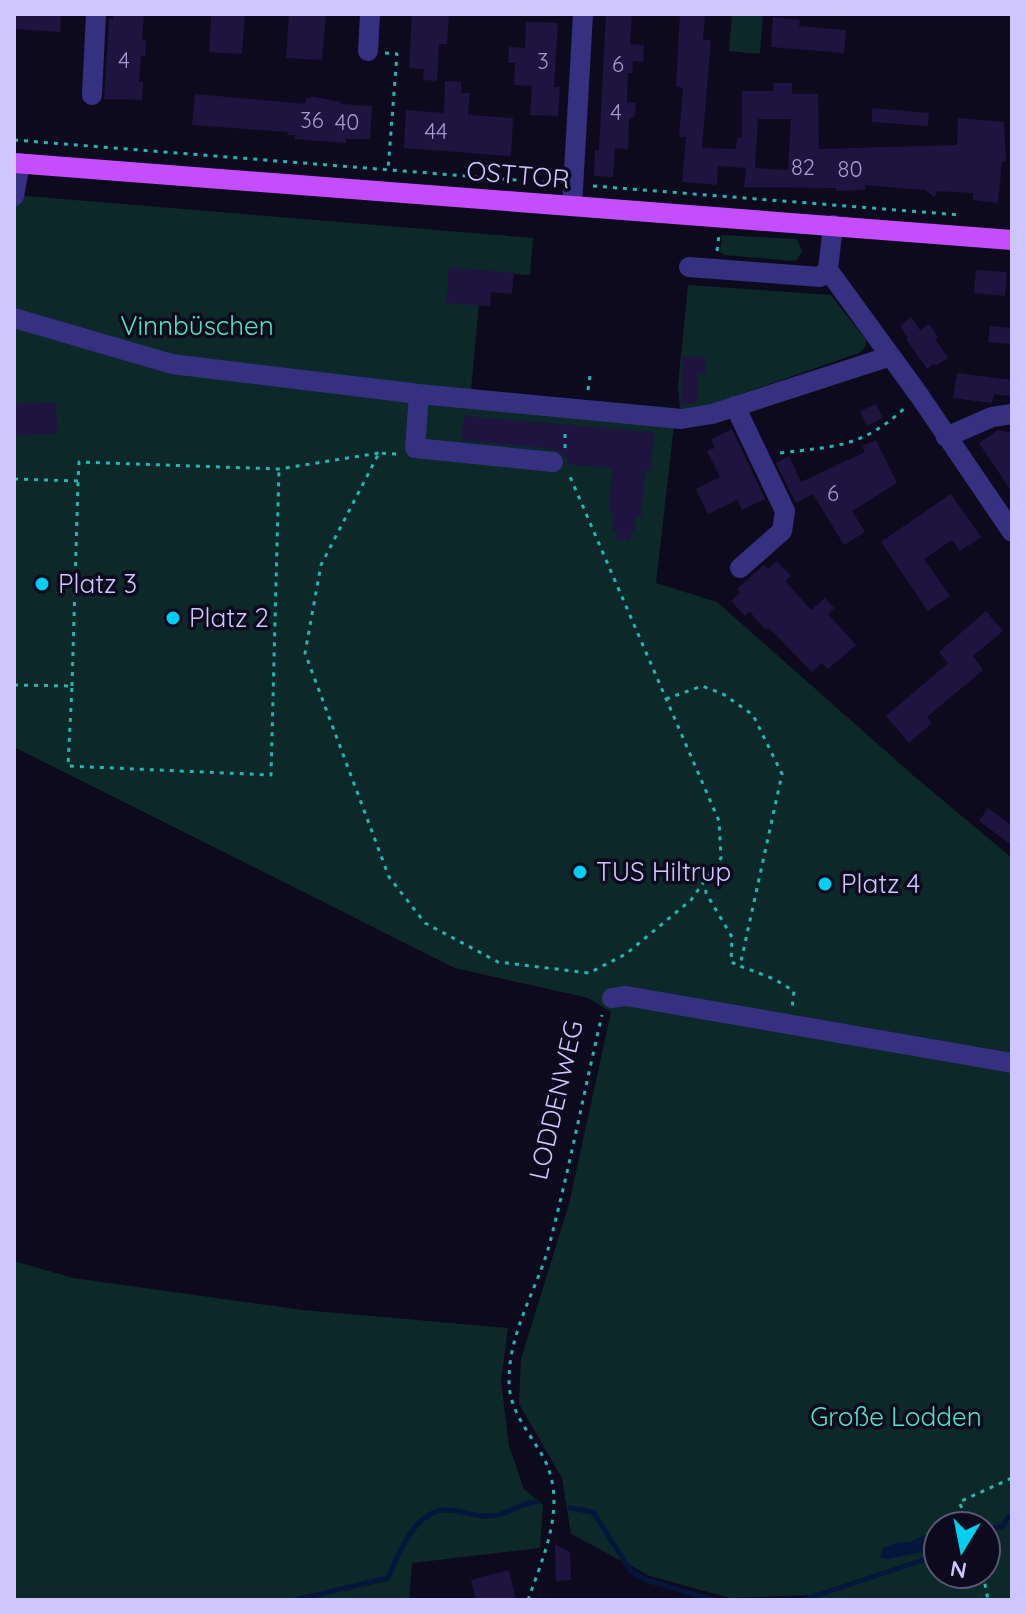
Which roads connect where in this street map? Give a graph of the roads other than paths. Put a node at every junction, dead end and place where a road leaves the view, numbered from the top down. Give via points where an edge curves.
1 (96, 14) edge
2 (370, 14) edge
3 (583, 14) edge
4 (368, 51) road end
5 (92, 95) dead end
6 (17, 163) edge
7 (14, 196) edge
8 (572, 206) junction
9 (833, 225) junction
10 (1012, 240) edge
11 (689, 267) dead end
12 (828, 270) junction
13 (14, 318) edge
14 (891, 356) junction
15 (419, 394) junction
16 (735, 406) junction
17 (1012, 414) edge
18 (946, 437) junction
19 (562, 463) road end
20 (1012, 532) edge
21 (740, 568) dead end
22 (612, 998) road end
23 (1012, 1063) edge

1 - 5 street
2 - 4 street
3 - 8 street
6 - 7 street, OSTTOR
6 - 8 main road, OSTTOR
8 - 9 main road, OSTTOR
9 - 10 main road, OSTTOR
9 - 12 street
11 - 12 street via 820,277
12 - 14 street
13 - 15 street via 172,364
14 - 16 street
14 - 18 street
15 - 16 street via 681,419
15 - 19 street via 415,448
16 - 21 street via 785,511 782,531
17 - 18 street
18 - 20 street
22 - 23 street, LODDENWEG via 626,996

